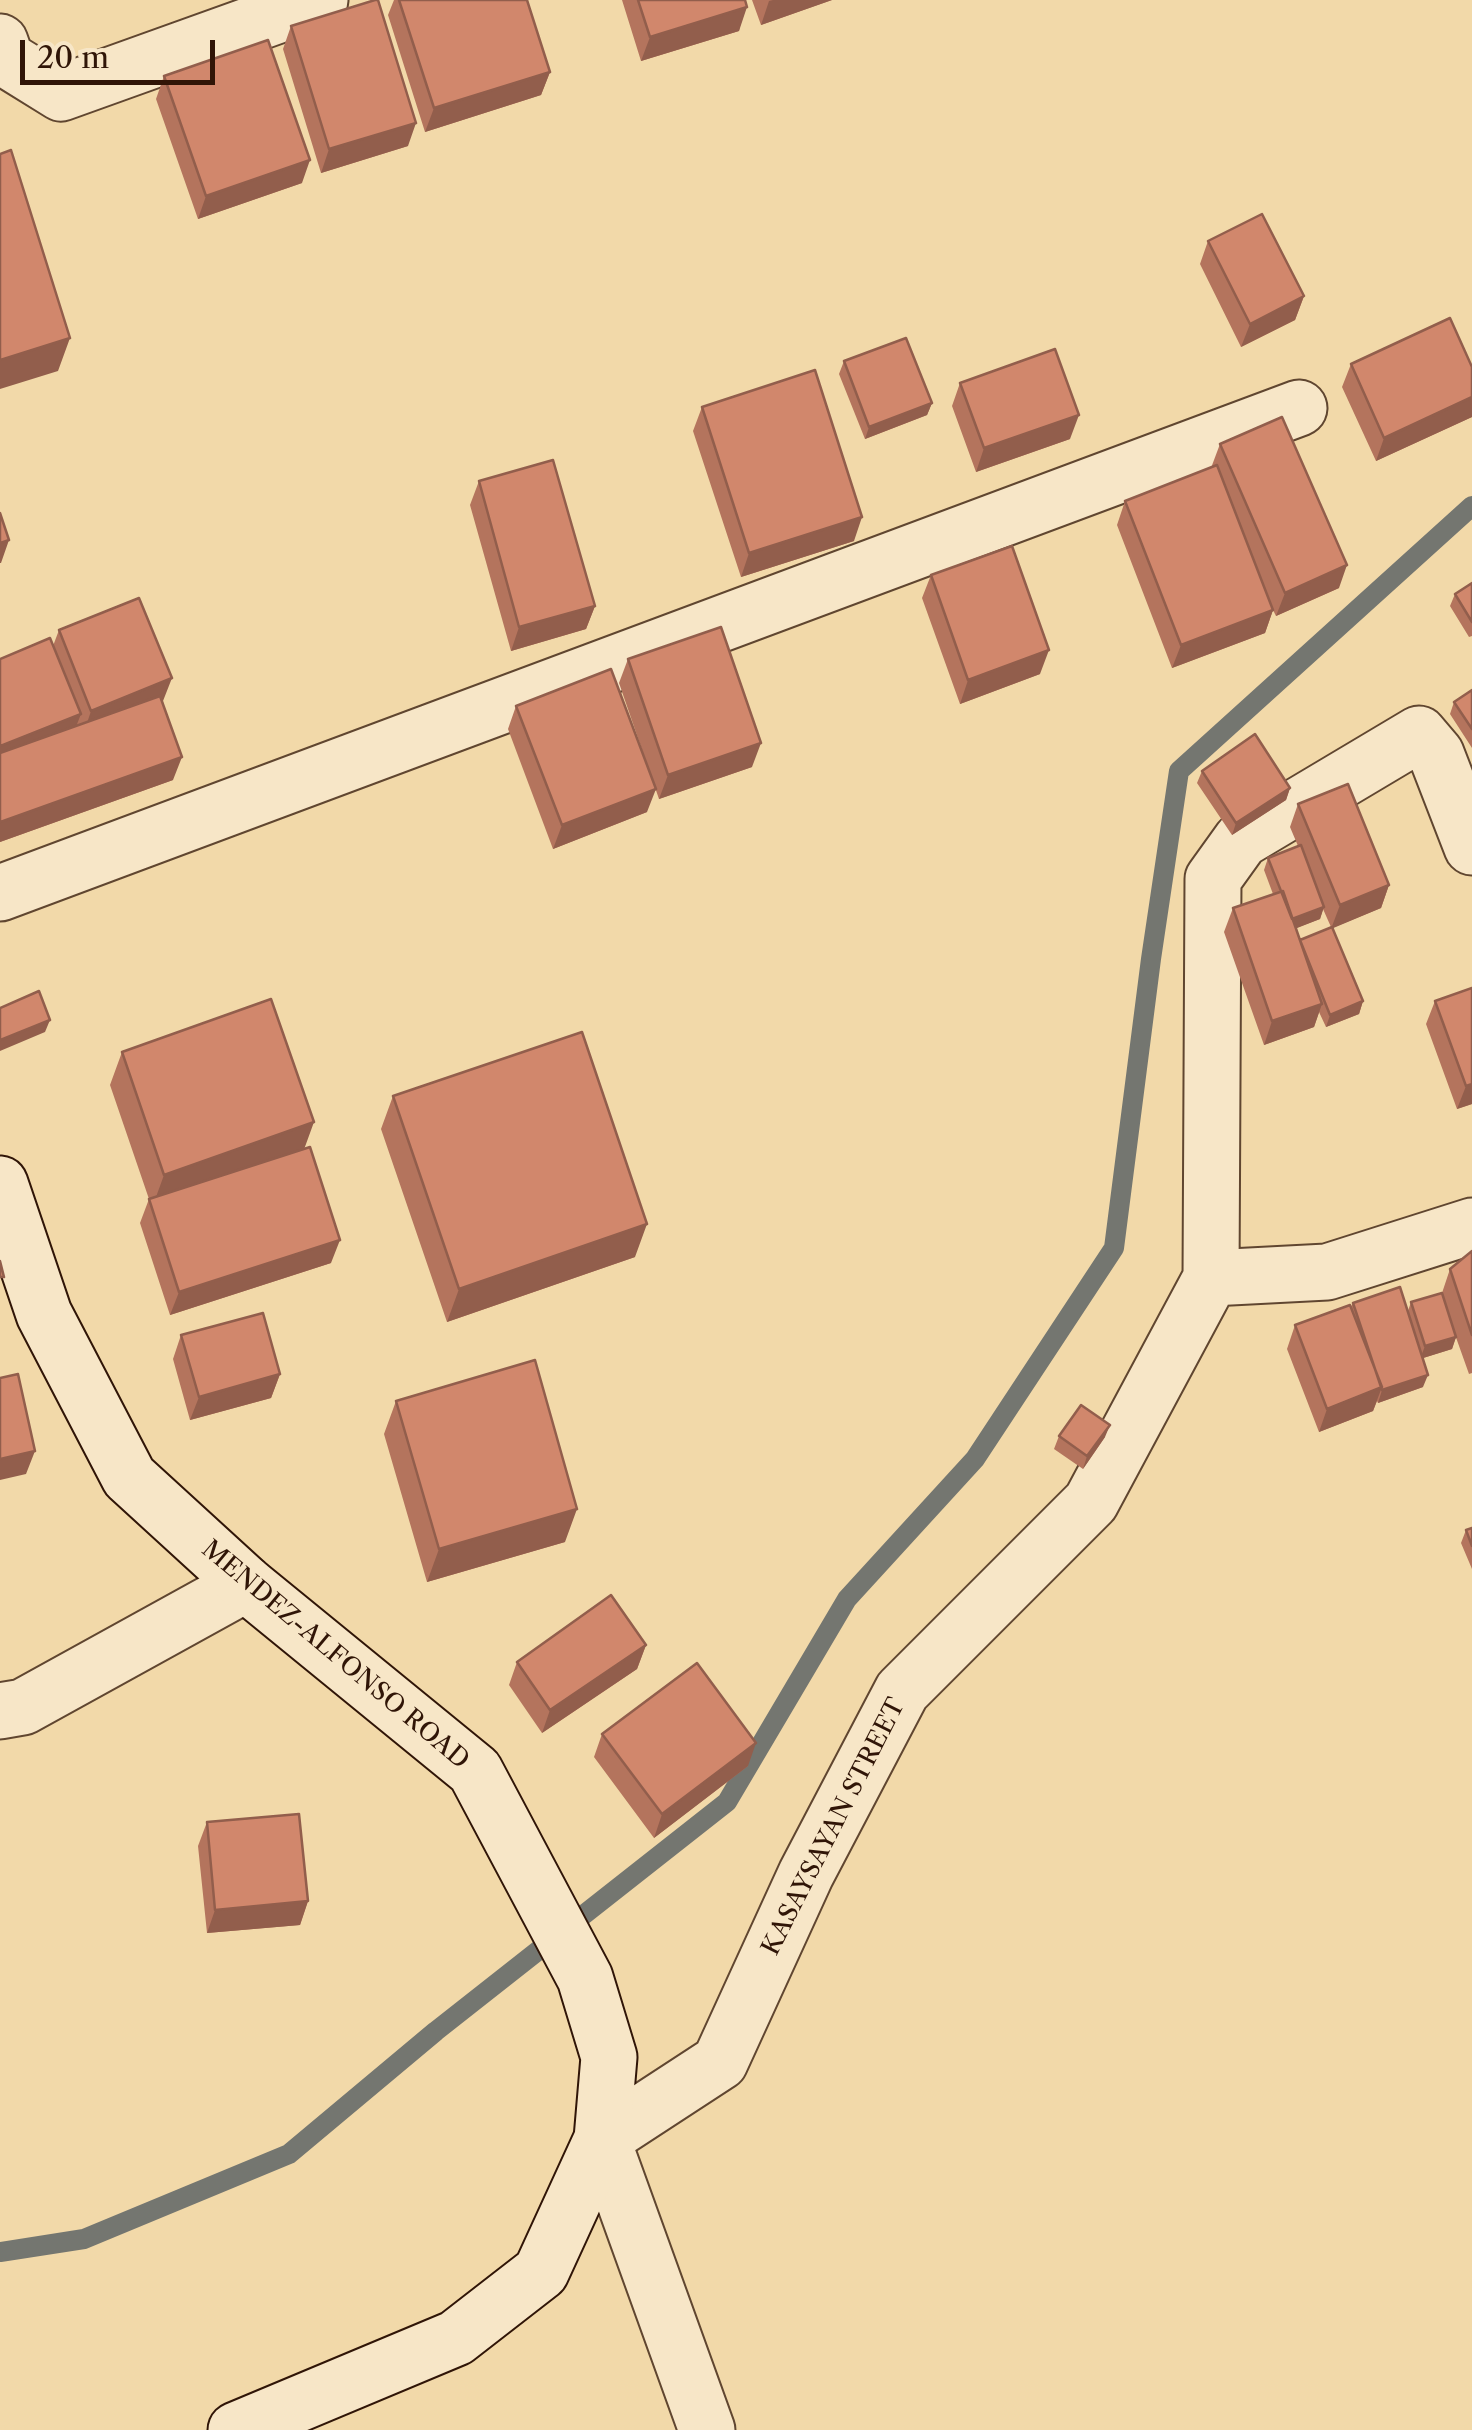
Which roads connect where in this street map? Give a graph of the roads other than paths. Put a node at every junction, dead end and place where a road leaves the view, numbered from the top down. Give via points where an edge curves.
1 (320, 0) edge
2 (0, 42) edge
3 (1299, 408) dead end
4 (1472, 846) edge
5 (0, 892) edge
6 (0, 1184) edge
7 (1472, 1226) edge
8 (1211, 1278) junction
9 (246, 1584) junction
10 (0, 1711) edge
11 (602, 2138) junction
12 (236, 2430) edge
13 (707, 2430) edge

1 - 2 street via 61,93 6,59
3 - 5 street
4 - 8 street via 1436,754 1419,734 1242,840 1214,879
6 - 9 street, MENDEZ-ALFONSO ROAD via 44,1314 129,1477
7 - 8 street via 1328,1272
8 - 11 street, KASAYSAYAN STREET via 1092,1502 902,1691 806,1874 720,2062
9 - 10 street via 23,1708
9 - 11 street, MENDEZ-ALFONSO ROAD via 475,1771 585,1978 610,2057
11 - 12 street, MENDEZ-ALFONSO ROAD via 542,2272 456,2338
11 - 13 street

